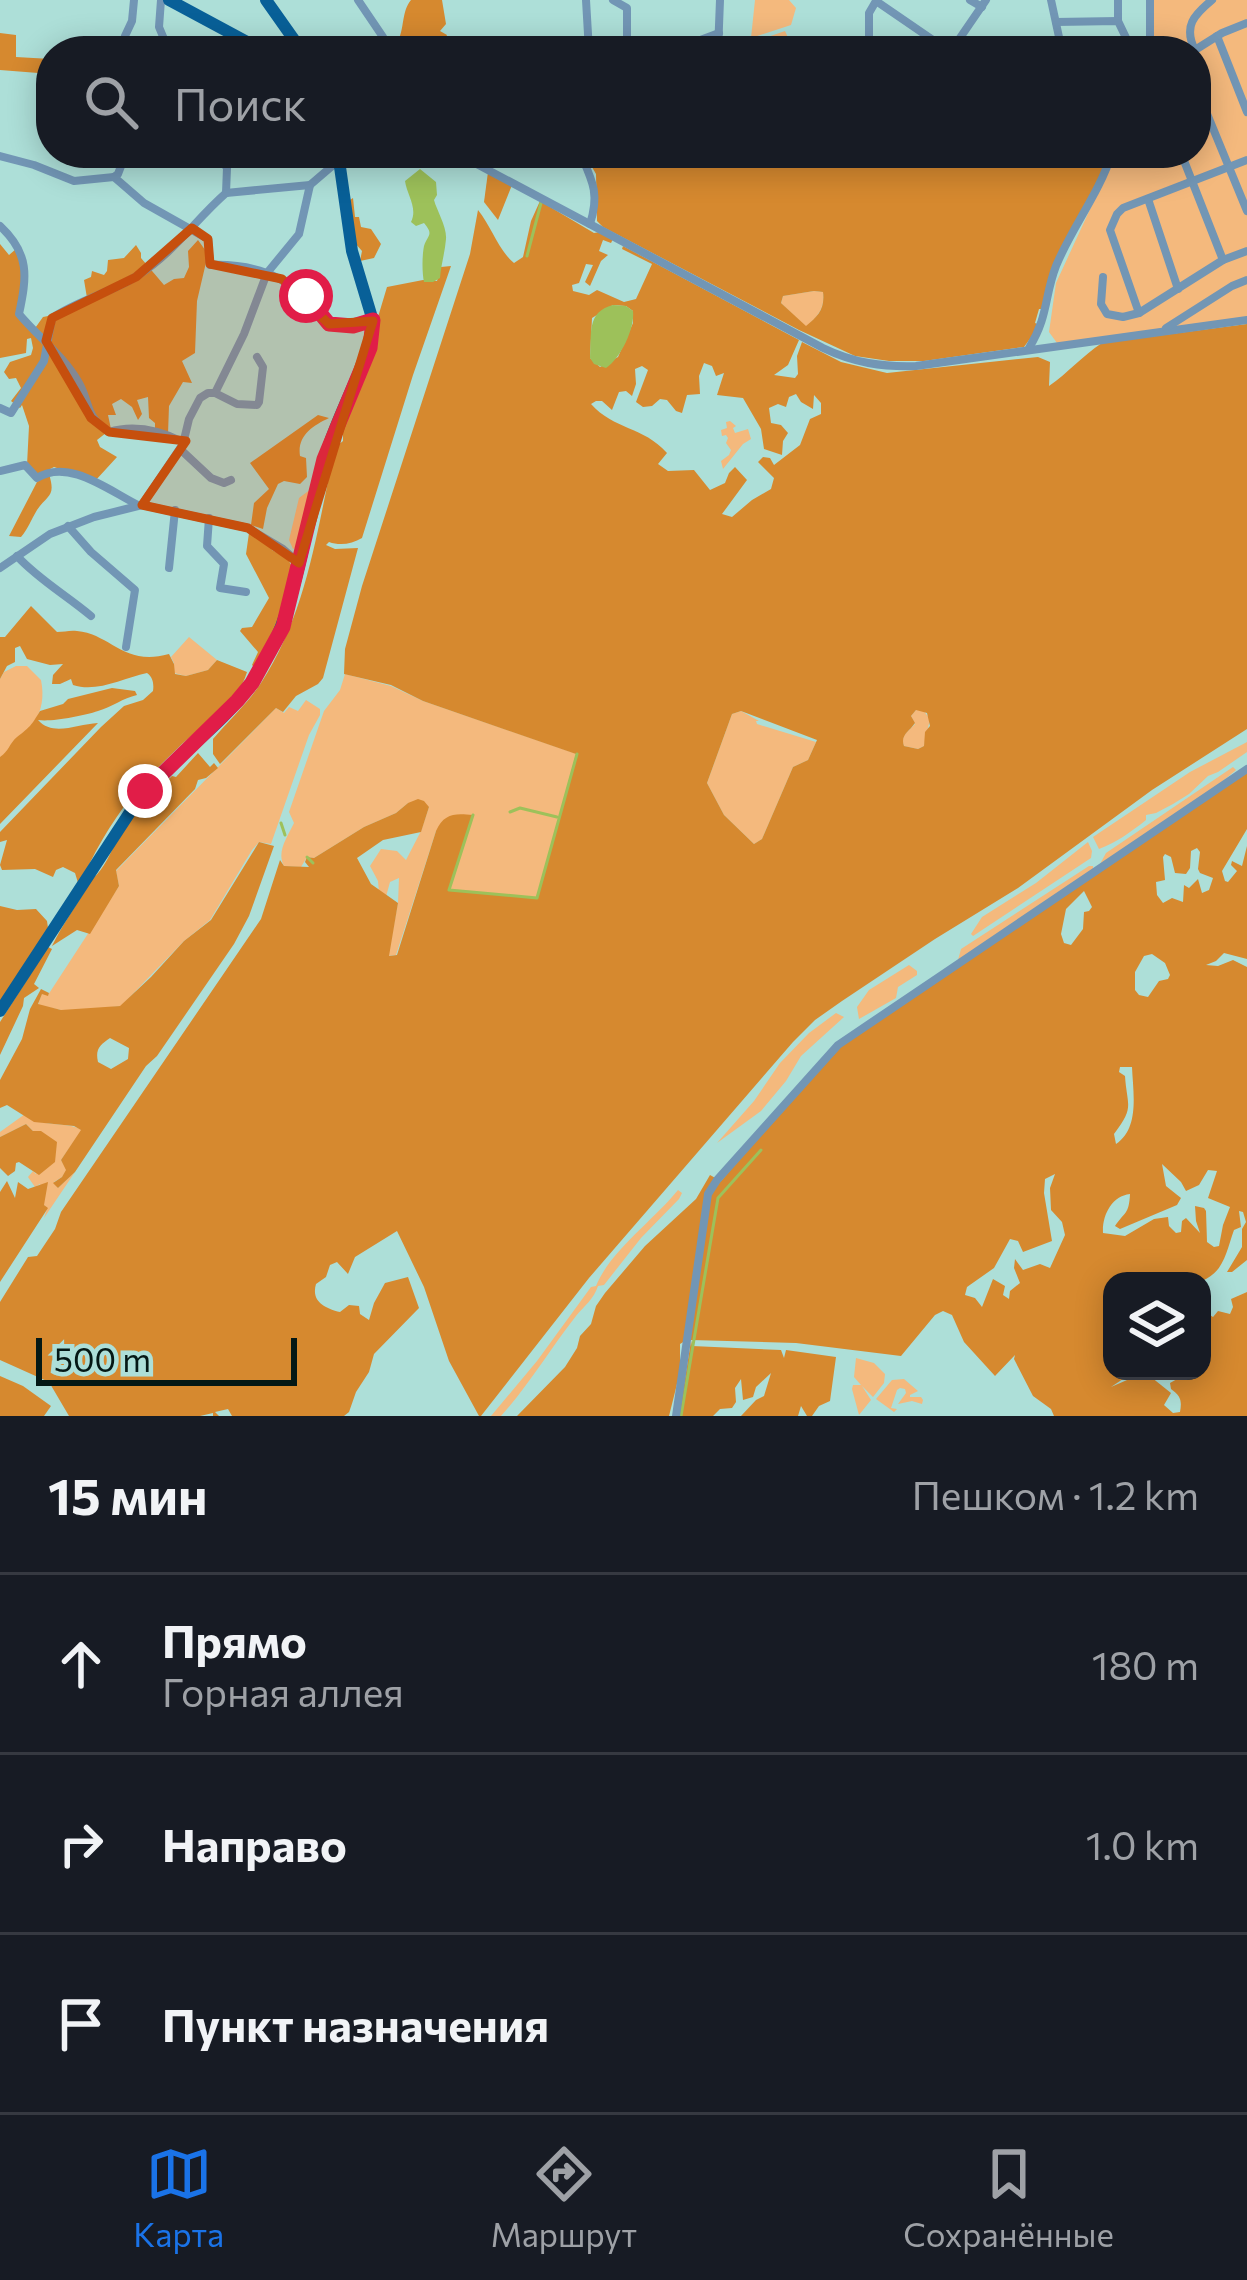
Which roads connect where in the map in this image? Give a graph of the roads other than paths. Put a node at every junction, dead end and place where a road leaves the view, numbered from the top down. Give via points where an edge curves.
1 (134, 0) edge
2 (165, 0) edge
3 (266, 0) edge
4 (358, 0) edge
5 (586, 0) edge
6 (613, 0) edge
7 (720, 0) edge
8 (876, 0) edge
9 (970, 0) edge
10 (1052, 0) edge
11 (1118, 0) edge
12 (1150, 0) edge
13 (1212, 0) edge
14 (984, 4) edge
15 (1118, 21) junction
16 (1056, 22) junction
17 (1247, 23) edge
18 (718, 33) joint
19 (125, 36) edge
20 (163, 36) edge
21 (235, 36) edge
22 (291, 36) edge
23 (382, 36) edge
24 (588, 36) edge
25 (627, 36) edge
26 (710, 36) edge
27 (869, 36) edge
28 (928, 36) edge
29 (961, 36) edge
30 (1059, 36) edge
31 (1126, 36) edge
32 (1150, 36) edge
33 (1190, 36) edge
34 (1217, 36) junction
35 (1211, 40) edge
36 (1247, 112) edge
37 (1211, 123) edge
38 (0, 156) edge
39 (1247, 160) edge
40 (36, 166) edge
41 (1229, 167) junction
42 (42, 168) edge
43 (120, 168) edge
44 (227, 168) edge
45 (328, 168) edge
46 (341, 168) edge
47 (486, 168) edge
48 (588, 168) edge
49 (1106, 168) edge
50 (1187, 168) edge
51 (114, 177) junction
52 (1192, 181) junction
53 (310, 185) junction
54 (226, 193) junction
55 (1148, 199) junction
56 (1246, 206) edge
57 (590, 224) junction
58 (0, 226) edge
59 (192, 228) junction
60 (1247, 251) edge
61 (1223, 260) junction
62 (267, 274) junction
63 (1102, 278) dead end
64 (1247, 280) edge
65 (1178, 289) junction
66 (1139, 314) junction
67 (373, 320) junction
68 (1247, 320) edge
69 (1162, 332) junction
70 (46, 341) junction
71 (1028, 349) junction
72 (257, 357) dead end
73 (215, 393) junction
74 (0, 408) edge
75 (181, 446) junction
76 (0, 471) edge
77 (231, 480) dead end
78 (141, 505) junction
79 (175, 510) junction
80 (209, 518) junction
81 (68, 526) junction
82 (17, 556) junction
83 (299, 563) junction
84 (0, 568) edge
85 (170, 568) dead end
86 (246, 592) dead end
87 (91, 616) dead end
88 (126, 647) dead end
89 (1247, 769) edge
90 (0, 1011) edge
91 (676, 1416) edge

1 - 19 street
2 - 20 street
2 - 21 main road
3 - 22 main road
4 - 23 street
5 - 24 street
6 - 25 street via 627,8
7 - 18 street
8 - 27 street
8 - 28 street
9 - 14 street
10 - 16 street
11 - 15 street
12 - 32 street
13 - 33 street via 1192,17
14 - 29 street
15 - 16 street
15 - 31 street
16 - 30 street
17 - 34 street
18 - 26 street
34 - 35 street
34 - 36 street
37 - 41 street
38 - 40 street
39 - 41 street
41 - 52 street
41 - 56 street
42 - 51 street via 74,181
43 - 51 street
44 - 54 street
45 - 53 street
46 - 67 main road via 352,251
47 - 57 street
48 - 57 street via 595,186
49 - 71 street via 1058,262 1042,327
50 - 52 street
51 - 59 street
52 - 55 street
52 - 61 street
53 - 54 street
53 - 62 street via 299,235
54 - 59 street
55 - 65 street
55 - 66 street via 1117,214 1110,230
57 - 71 street via 844,358 892,367
58 - 70 street via 26,268 19,314
59 - 62 street via 208,238 210,265
59 - 70 street via 136,277 52,318
60 - 61 street
61 - 65 street
62 - 67 street via 292,284 329,324
62 - 73 street
63 - 66 street via 1107,314
64 - 69 street
65 - 66 street
67 - 83 main road via 370,348 324,459
68 - 69 street
69 - 71 street
70 - 74 street via 42,365 11,413
70 - 75 street via 98,424 109,432 149,430
72 - 73 street via 257,405
73 - 75 street via 200,398
75 - 77 street via 211,478
75 - 78 street
76 - 78 street via 25,465 37,478 61,470
78 - 79 street
78 - 81 street
79 - 80 street
79 - 85 street
80 - 83 street via 249,528
80 - 86 street via 207,546 224,564 220,588
81 - 82 street
81 - 88 street via 135,590
82 - 84 street
82 - 87 street
83 - 90 main road via 283,627 252,683 136,803
89 - 91 street via 831,1051 717,1180 708,1194

